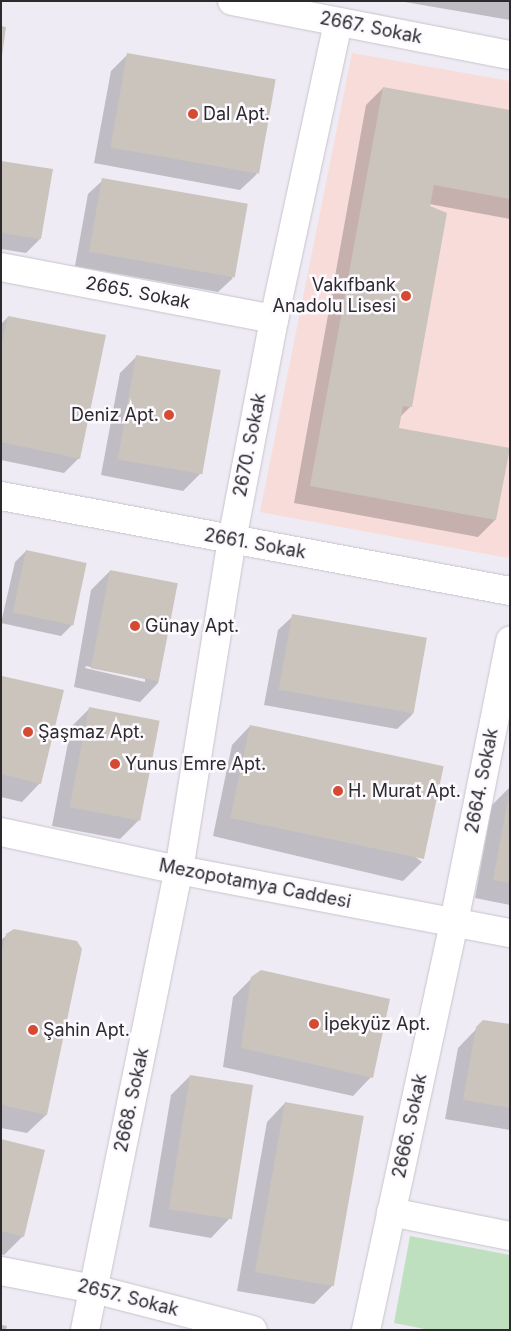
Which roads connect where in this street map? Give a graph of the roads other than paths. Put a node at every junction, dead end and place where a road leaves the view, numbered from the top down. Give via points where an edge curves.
1 (232, 1) edge
2 (338, 22) junction
3 (510, 55) edge
4 (1, 267) edge
5 (274, 318) junction
6 (1, 496) edge
7 (232, 540) junction
8 (510, 591) edge
9 (510, 641) edge
10 (1, 832) edge
11 (179, 870) junction
12 (454, 922) junction
13 (510, 932) edge
14 (391, 1212) junction
15 (510, 1236) edge
16 (1, 1271) edge
17 (94, 1289) junction
18 (85, 1330) edge
19 (253, 1330) edge
20 (366, 1330) edge

1 - 2 street, 2667. Sokak
2 - 3 street, 2667. Sokak
2 - 5 street, 2670. Sokak
4 - 5 street, 2665. Sokak
5 - 7 street, 2670. Sokak
6 - 7 street, 2661. Sokak
7 - 8 street, 2661. Sokak
7 - 11 street, 2670. Sokak
9 - 12 street, 2664. Sokak
10 - 11 street, Mezopotamya Caddesi
11 - 12 street, Mezopotamya Caddesi
11 - 17 street, 2668. Sokak
12 - 13 street, Mezopotamya Caddesi
12 - 14 street, 2666. Sokak
14 - 15 street
14 - 20 street, 2666. Sokak
16 - 17 street, 2657. Sokak
17 - 18 street, 2668. Sokak
17 - 19 street, 2657. Sokak

